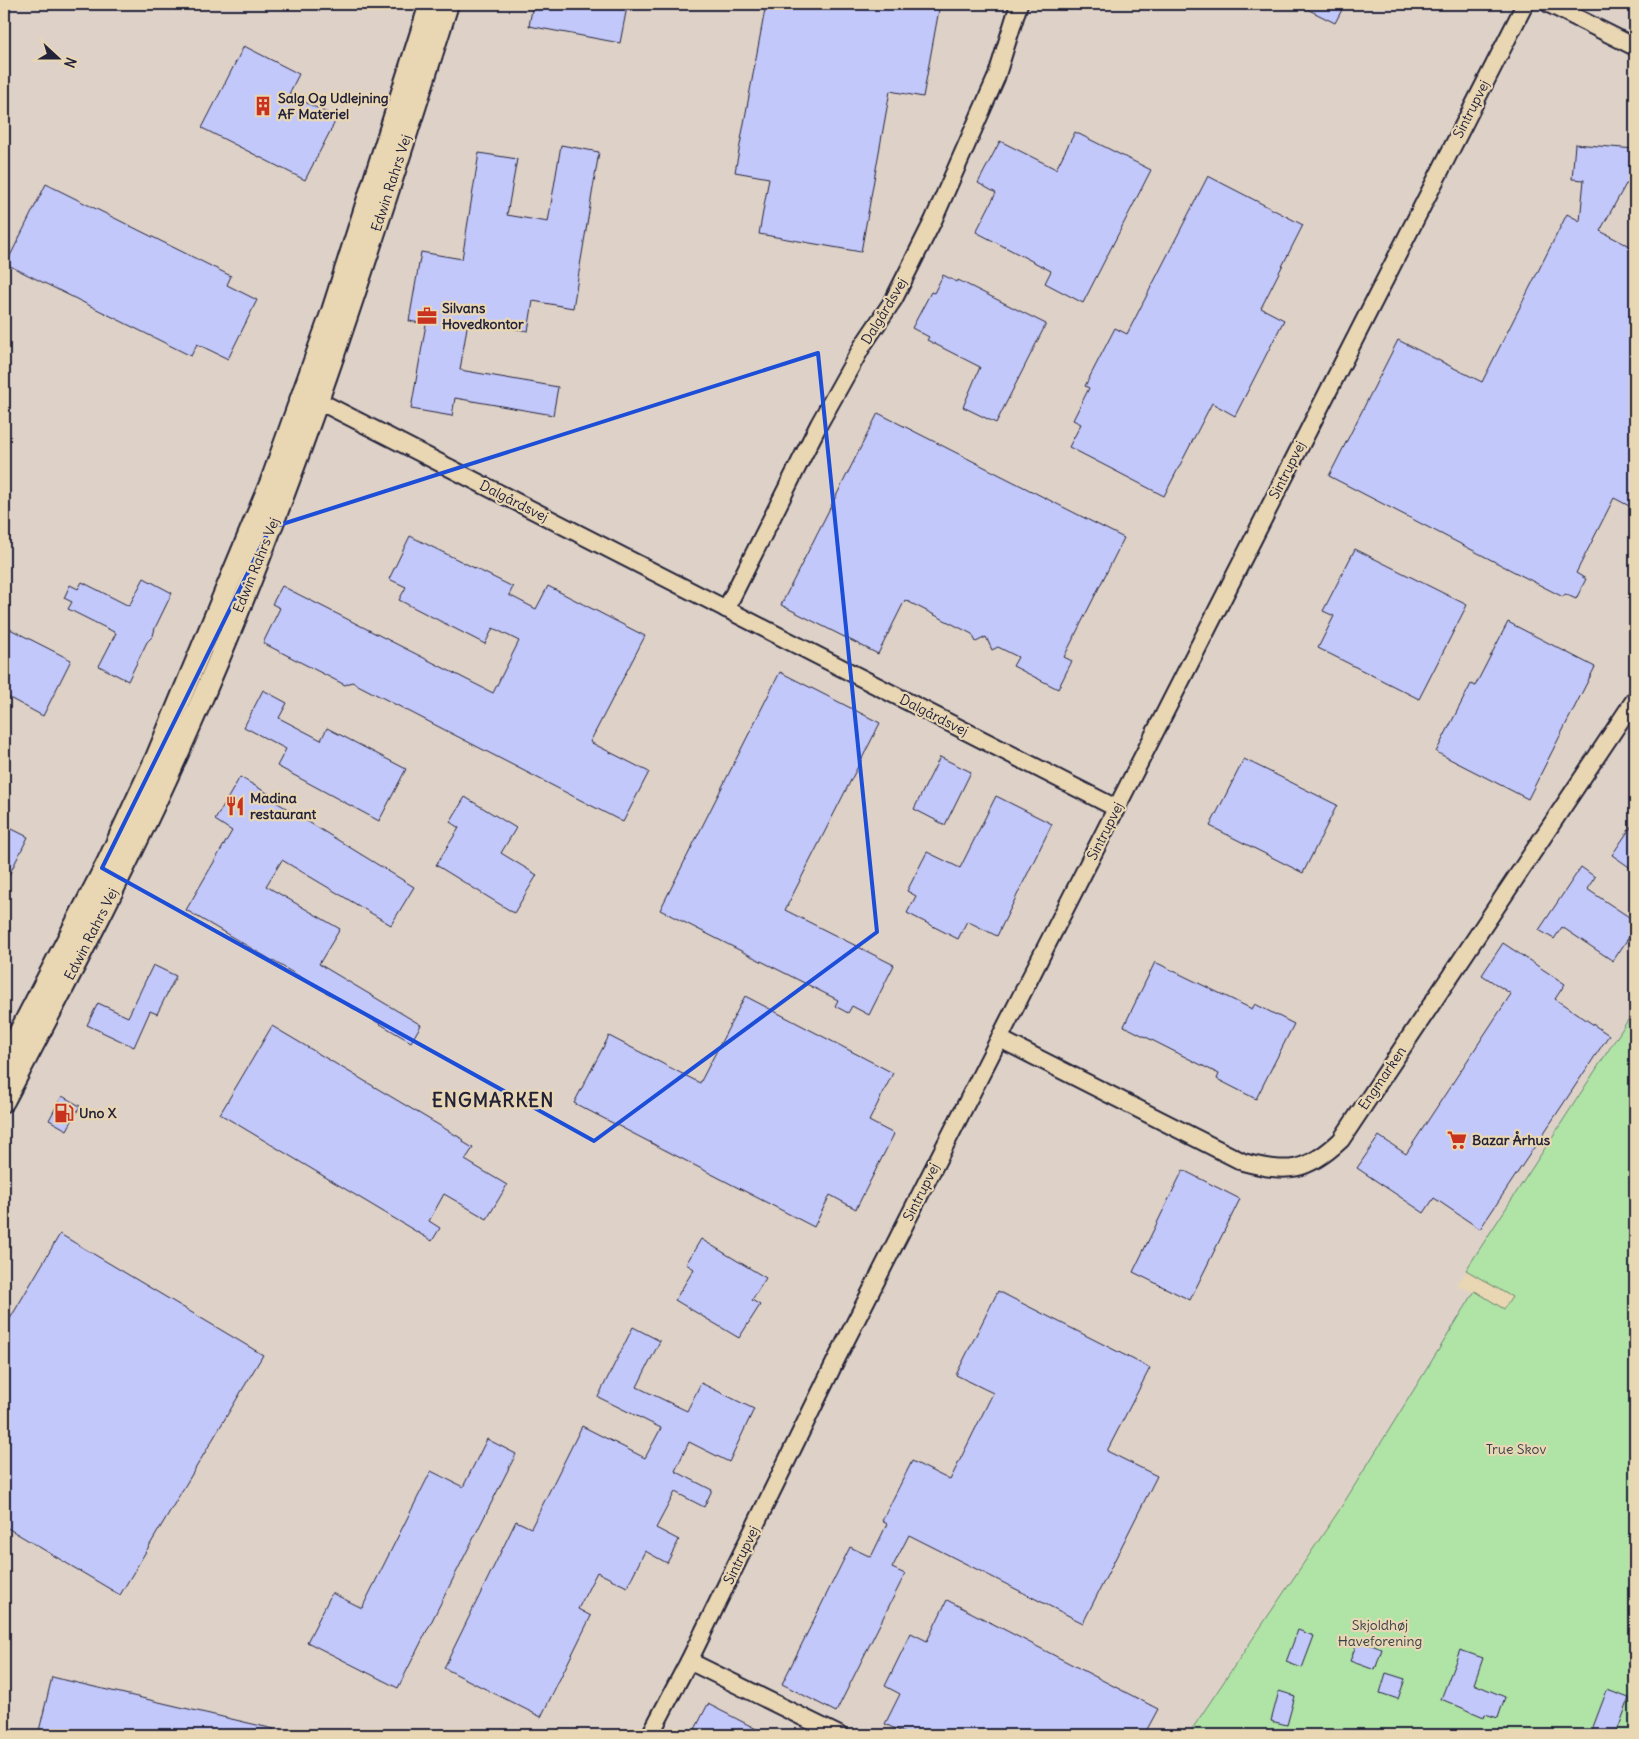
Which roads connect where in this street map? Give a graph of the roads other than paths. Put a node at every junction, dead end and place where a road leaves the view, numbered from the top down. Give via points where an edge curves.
1 (430, 4) edge
2 (448, 4) edge
3 (1019, 4) edge
4 (1525, 4) edge
5 (1549, 4) edge
6 (1635, 47) edge
7 (311, 397) junction
8 (726, 609) junction
9 (1635, 699) edge
10 (1116, 808) junction
11 (1000, 1039) junction
12 (4, 1062) edge
13 (4, 1101) edge
14 (689, 1661) junction
15 (650, 1735) edge
16 (839, 1735) edge

1 - 7 street, Edwin Rahrs Vej via 332,311
2 - 7 street, Edwin Rahrs Vej via 351,309
3 - 8 street, Dalgårdsvej via 996,78 934,222 894,299 863,345 819,424
4 - 10 street, Sintrupvej
5 - 6 street
7 - 8 street, Dalgårdsvej
7 - 12 street, Edwin Rahrs Vej via 272,481 155,760
7 - 13 street, Edwin Rahrs Vej via 284,497 187,735 124,871
8 - 10 street, Dalgårdsvej
9 - 11 street, Engmarken via 1341,1140 1322,1158 1294,1169 1272,1170 1243,1162
10 - 11 street, Sintrupvej
11 - 14 street, Sintrupvej via 834,1364
14 - 15 street, Sintrupvej
14 - 16 street

